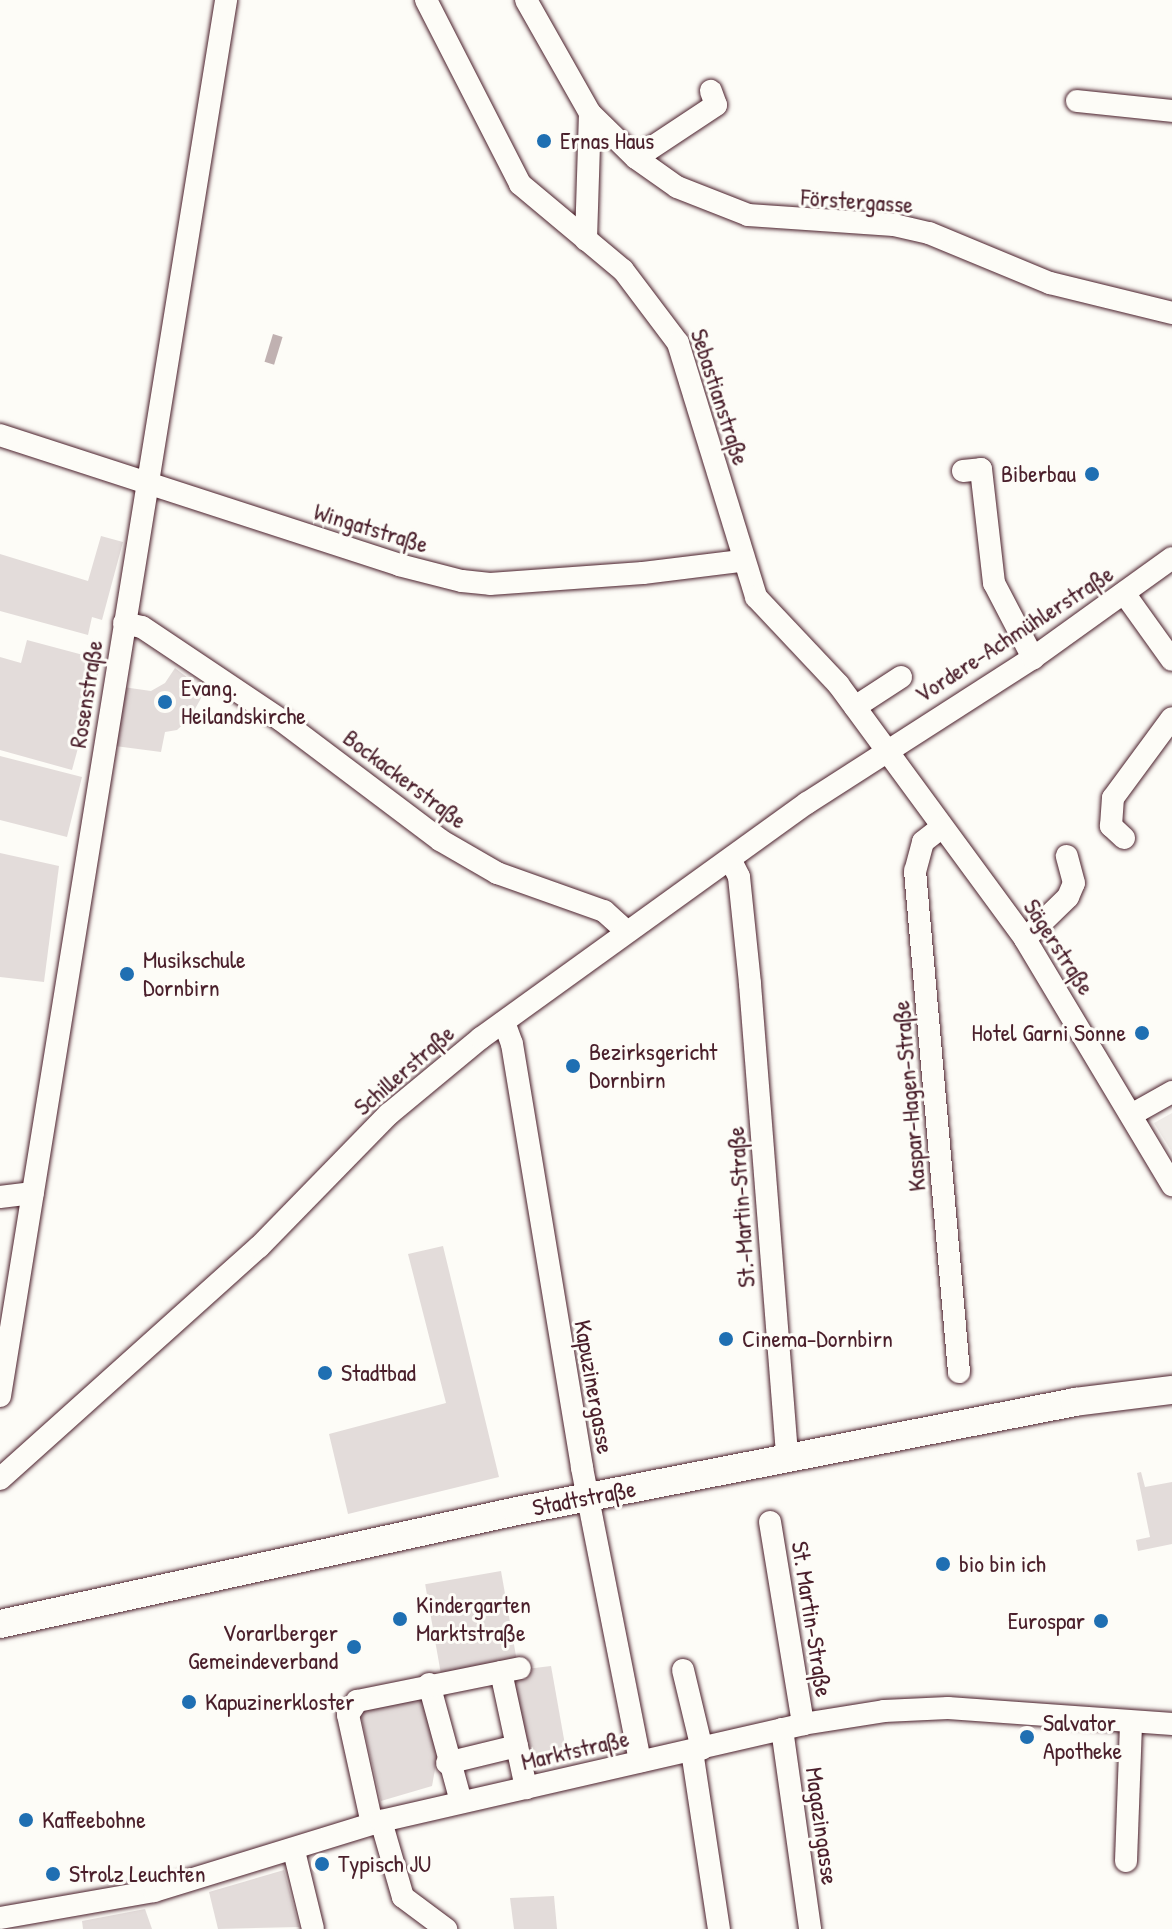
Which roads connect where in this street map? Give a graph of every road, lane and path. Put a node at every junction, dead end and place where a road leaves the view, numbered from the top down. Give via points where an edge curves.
1 (226, 0) edge
2 (426, 0) edge
3 (526, 0) edge
4 (711, 91) dead end
5 (1077, 101) dead end
6 (1172, 111) edge
7 (590, 113) junction
8 (636, 158) junction
9 (586, 240) junction
10 (1172, 313) edge
11 (0, 435) edge
12 (963, 471) dead end
13 (147, 484) junction
14 (1172, 558) edge
15 (741, 561) junction
16 (1124, 593) junction
17 (124, 623) junction
18 (1033, 658) junction
19 (1172, 660) edge
20 (901, 677) dead end
21 (855, 707) junction
22 (1172, 718) edge
23 (883, 750) junction
24 (942, 827) junction
25 (1124, 838) dead end
26 (1067, 856) dead end
27 (730, 859) junction
28 (626, 931) junction
29 (1025, 939) junction
30 (504, 1022) junction
31 (1172, 1092) edge
32 (1131, 1115) junction
33 (1172, 1185) edge
34 (33, 1193) junction
35 (0, 1197) edge
36 (959, 1372) dead end
37 (1172, 1390) edge
38 (0, 1396) edge
39 (787, 1458) junction
40 (0, 1478) edge
41 (588, 1497) junction
42 (770, 1522) dead end
43 (0, 1624) edge
44 (683, 1670) dead end
45 (429, 1684) junction
46 (1131, 1722) junction
47 (1172, 1724) edge
48 (793, 1727) junction
49 (342, 1738) dead end
50 (517, 1746) junction
51 (697, 1750) junction
52 (640, 1761) junction
53 (447, 1763) junction
54 (526, 1788) junction
55 (461, 1802) junction
56 (372, 1824) junction
57 (294, 1851) junction
58 (1126, 1861) dead end
59 (0, 1918) edge
60 (69, 1919) edge
61 (313, 1929) edge
62 (446, 1929) edge
63 (719, 1929) edge
64 (810, 1929) edge

1 - 13 street, Rosenstraße
2 - 9 street, Sebastianstraße via 520,184
3 - 7 street, Förstergasse
4 - 8 street via 716,105
5 - 6 street
7 - 8 street, Förstergasse
7 - 9 street
8 - 10 street, Förstergasse via 677,187 748,215 894,225 929,233 1050,283
9 - 15 street, Sebastianstraße via 641,289 678,343
11 - 13 street, Wingatstraße
12 - 18 street via 981,469 994,583
13 - 15 street, Wingatstraße via 462,581 490,584
13 - 17 street, Rosenstraße
14 - 16 street, Vordere-Achmühlerstraße
15 - 21 street, Sebastianstraße via 756,597
16 - 18 street, Vordere-Achmühlerstraße
16 - 19 street
17 - 28 street, Bockackerstraße via 142,627 281,720 440,840 497,873 604,911
17 - 34 street, Rosenstraße
18 - 23 street, Vordere-Achmühlerstraße
20 - 21 street
21 - 23 street, Sebastianstraße
22 - 25 street via 1113,798 1111,826
23 - 24 street, Sägerstraße
23 - 27 street, Schillerstraße
24 - 29 street, Sägerstraße
24 - 36 street, Kaspar-Hagen-Straße via 923,842 915,871
26 - 29 street via 1074,883 1068,897
27 - 28 street, Schillerstraße
27 - 39 street, St.-Martin-Straße via 739,877 750,984
28 - 30 street, Schillerstraße
29 - 32 street, Sägerstraße
30 - 40 street, Schillerstraße via 389,1114 259,1247
30 - 41 street, Kapuzinergasse via 512,1044
31 - 32 street
32 - 33 street, Sägerstraße
34 - 35 street
34 - 38 street, Rosenstraße
37 - 39 main road, Stadtstraße via 1075,1402
39 - 41 main road, Stadtstraße
41 - 43 main road, Stadtstraße
41 - 52 street, Kapuzinergasse
42 - 48 street, St. Martin-Straße
44 - 51 street
45 - 50 street via 511,1670
45 - 53 street
45 - 56 street via 357,1701 348,1715
46 - 47 street, Marktstraße
46 - 48 street, Marktstraße via 913,1708
46 - 58 street
48 - 51 street, Marktstraße
48 - 64 street, Magazingasse via 795,1821
49 - 56 street
50 - 53 street
50 - 54 street
51 - 52 street, Marktstraße
51 - 63 street
52 - 54 street, Marktstraße
53 - 55 street
54 - 55 street, Marktstraße
55 - 56 street, Marktstraße
56 - 57 street, Marktstraße
56 - 62 street via 403,1897
57 - 60 street, Marktstraße via 233,1858
57 - 61 street
59 - 60 street, Marktstraße

